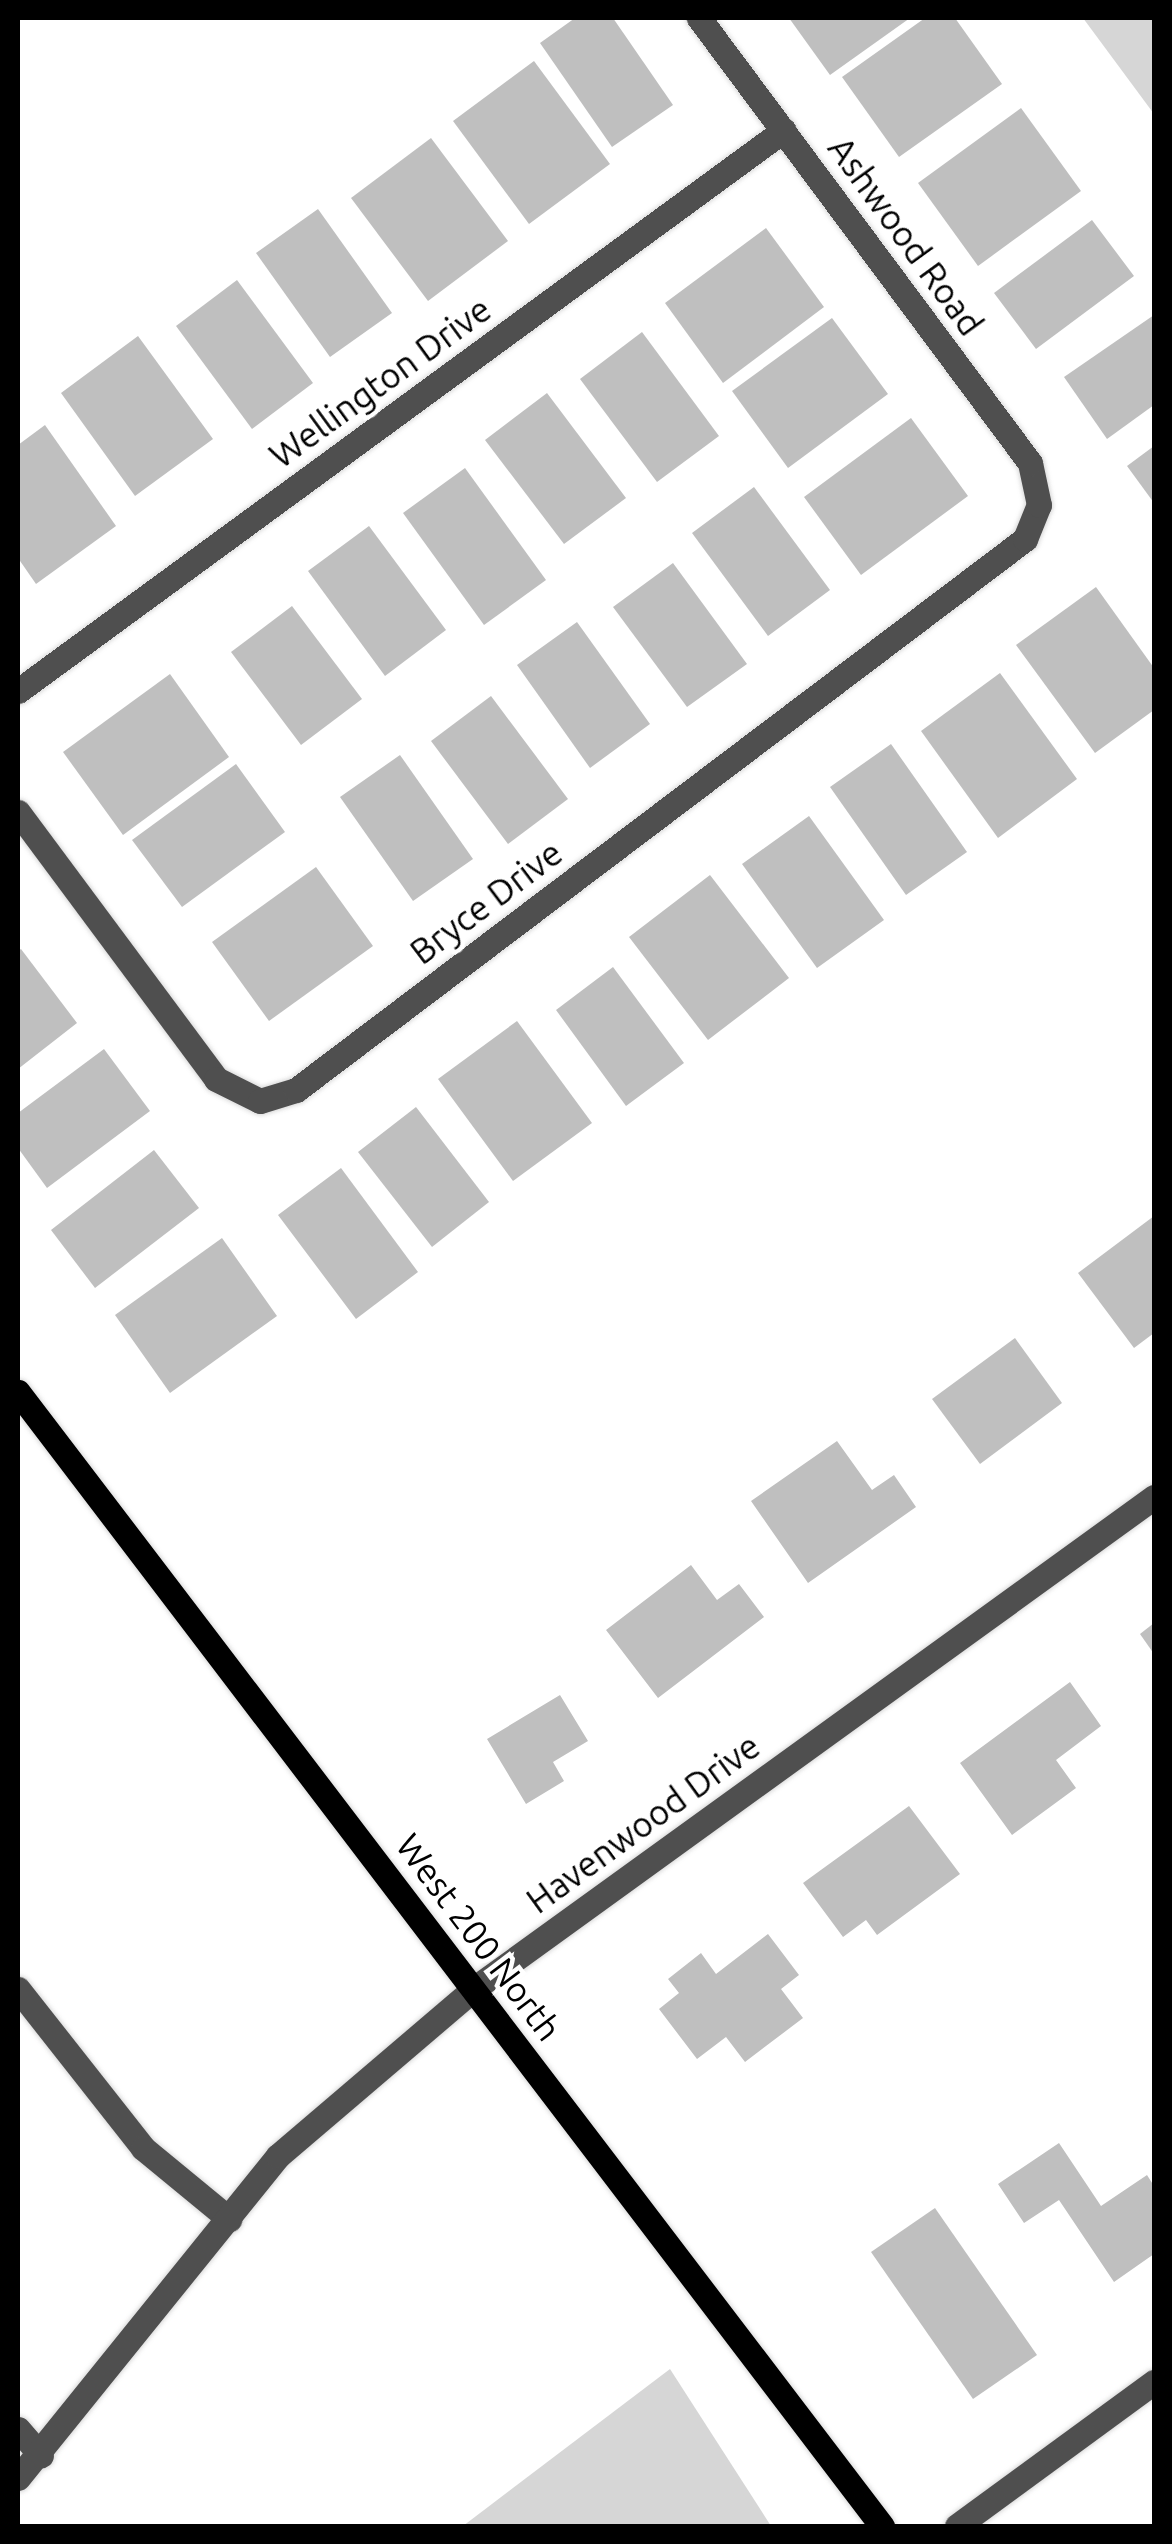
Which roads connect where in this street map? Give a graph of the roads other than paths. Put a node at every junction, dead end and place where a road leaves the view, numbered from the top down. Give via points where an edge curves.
1 (699, 18) edge
2 (784, 130) junction
3 (1039, 505) joint
4 (18, 691) edge
5 (18, 812) edge
6 (18, 1392) edge
7 (1154, 1498) edge
8 (474, 1988) junction
9 (18, 1989) edge
10 (229, 2219) junction
11 (1154, 2382) edge
12 (18, 2429) edge
13 (41, 2455) junction
14 (18, 2478) edge
15 (882, 2526) edge
16 (956, 2526) edge

1 - 2 street, Ashwood Road
2 - 3 street, Ashwood Road via 1030,464
2 - 4 street, Wellington Drive
3 - 5 street, Bryce Drive via 1025,538 296,1090 260,1101 216,1080
6 - 8 main road, West 200 North
7 - 8 street, Havenwood Drive
8 - 10 street, Havenwood Drive via 278,2156
8 - 15 main road, West 200 North
9 - 10 street via 143,2148
10 - 13 street, Havenwood Drive
11 - 16 street
12 - 13 street
13 - 14 street, Havenwood Drive

